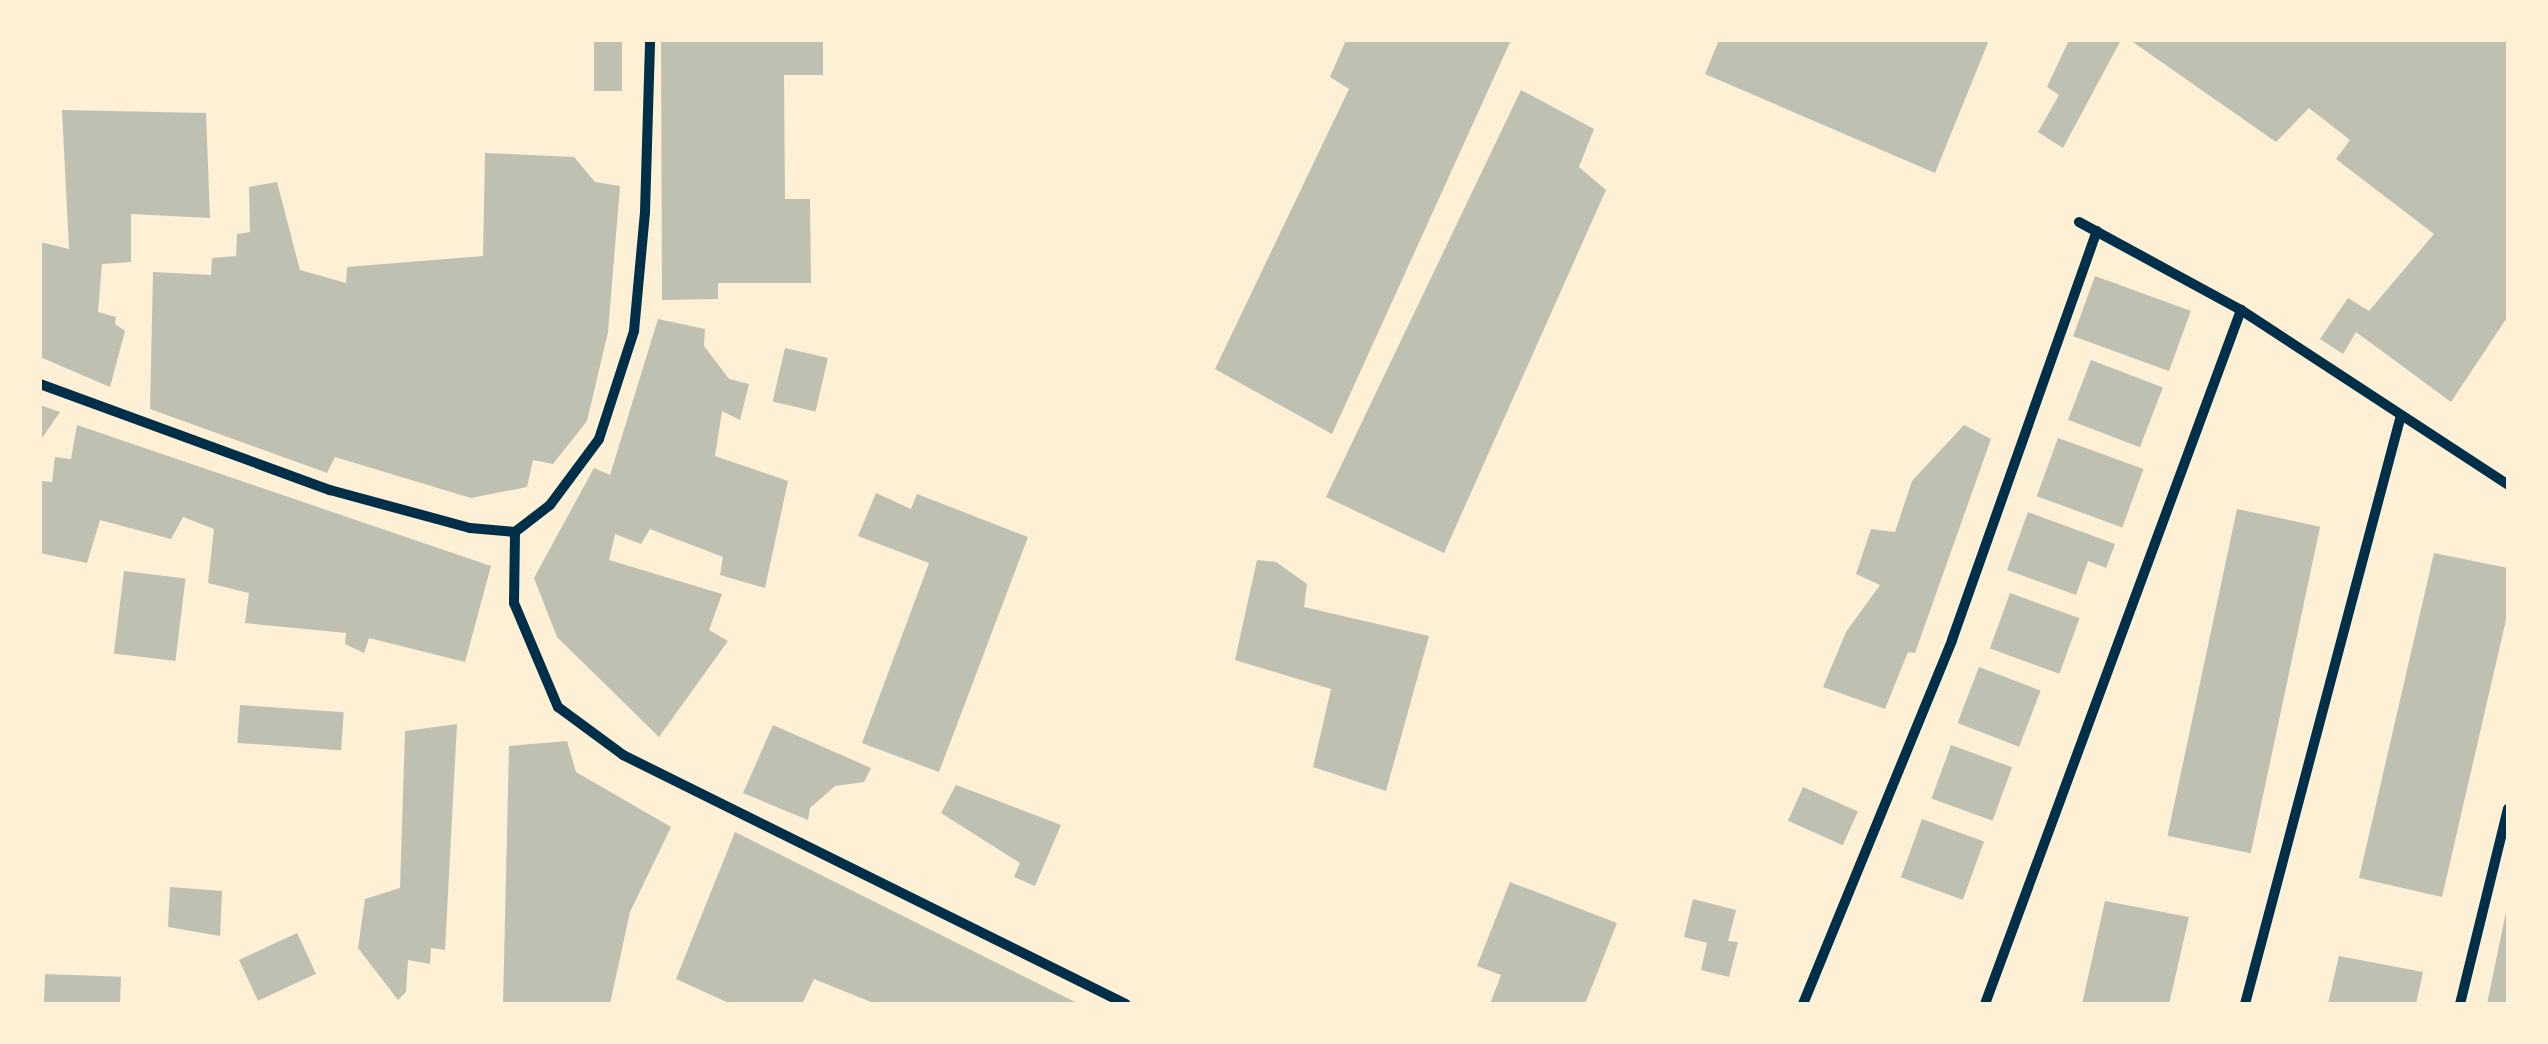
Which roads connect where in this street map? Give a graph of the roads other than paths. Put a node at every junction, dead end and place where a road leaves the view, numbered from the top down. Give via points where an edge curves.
1 (650, 40) edge
2 (2079, 222) dead end
3 (2097, 232) junction
4 (2240, 310) junction
5 (40, 384) edge
6 (2400, 419) junction
7 (2508, 486) edge
8 (515, 532) junction
9 (2508, 810) edge
10 (1126, 1004) edge
11 (1803, 1004) edge
12 (1985, 1004) edge
13 (2245, 1004) edge
14 (2460, 1004) edge

1 - 8 street via 646,212 634,331 600,439 550,505
2 - 3 street
3 - 4 street
3 - 11 street via 1965,606
4 - 6 street
4 - 12 street
5 - 8 street via 330,490 470,528
6 - 7 street
6 - 13 street
8 - 10 street via 514,603 558,707 623,755
9 - 14 street

